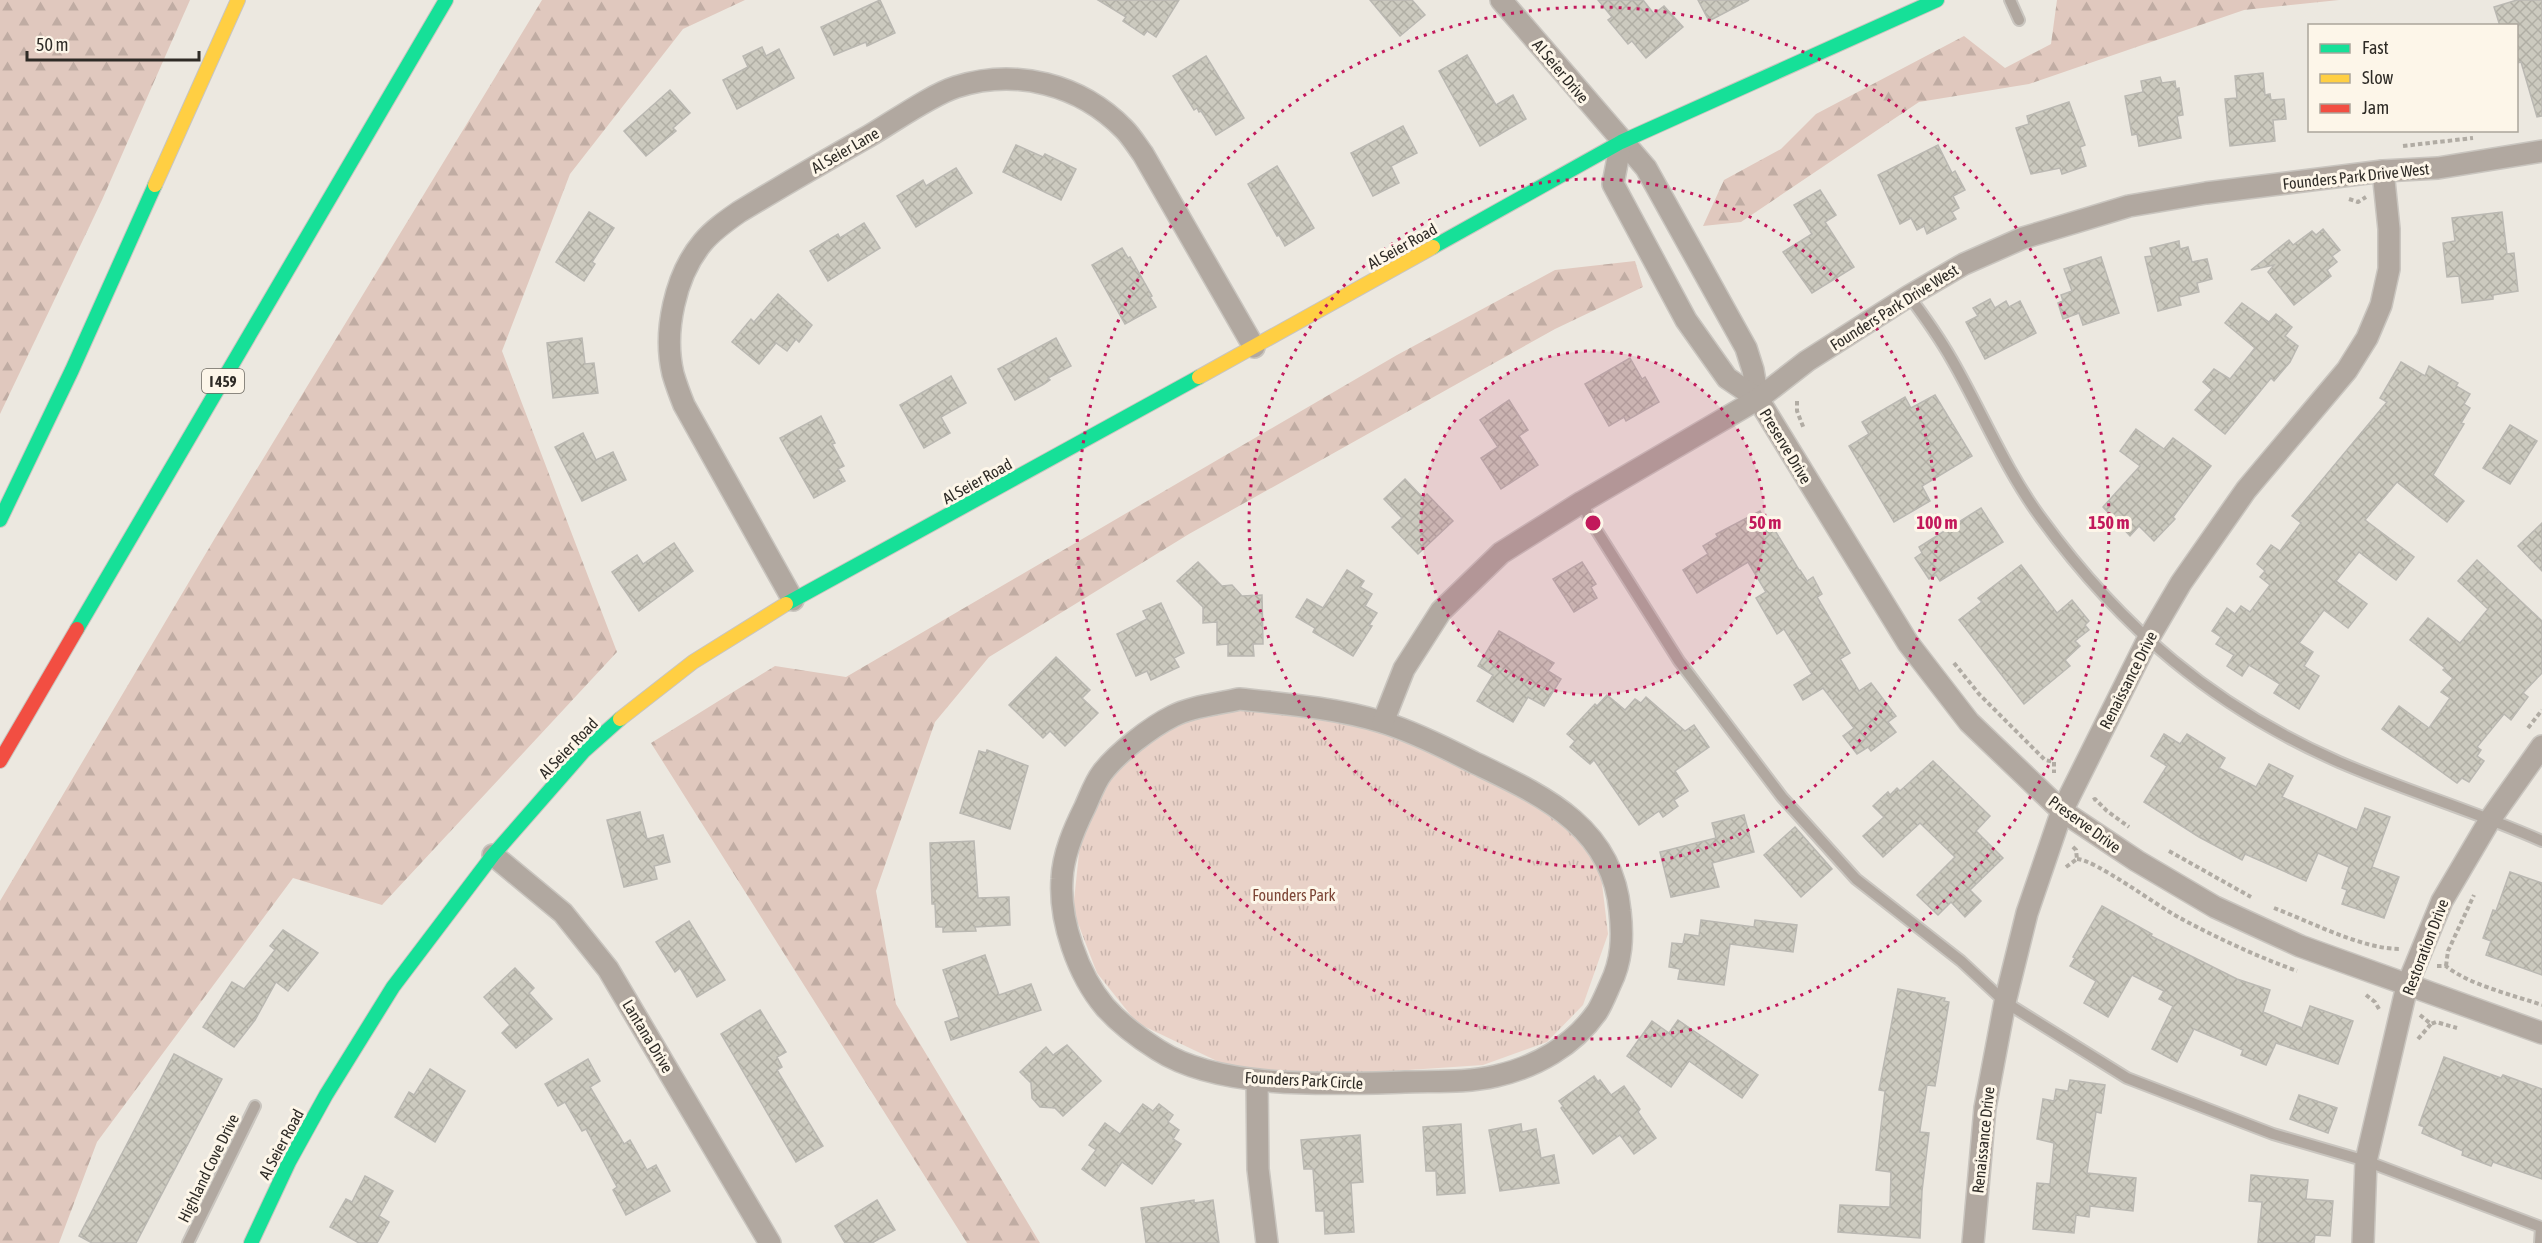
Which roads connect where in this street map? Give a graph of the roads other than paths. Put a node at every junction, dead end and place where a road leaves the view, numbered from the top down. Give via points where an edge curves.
1 (238, 0) edge
2 (446, 0) edge
3 (1501, 0) edge
4 (1937, 0) edge
5 (2010, 0) edge
6 (2019, 20) dead end
7 (1621, 142) junction
8 (2542, 151) edge
9 (2383, 171) junction
10 (1908, 296) junction
11 (1254, 347) junction
12 (1762, 405) junction
13 (1582, 502) junction
14 (0, 520) edge
15 (792, 600) junction
16 (2147, 641) junction
17 (1383, 722) junction
18 (2542, 746) edge
19 (0, 761) edge
20 (2066, 802) junction
21 (2491, 818) junction
22 (2542, 841) edge
23 (493, 855) junction
24 (2408, 986) junction
25 (2005, 1002) junction
26 (2542, 1033) edge
27 (1257, 1080) junction
28 (255, 1106) dead end
29 (2366, 1161) junction
30 (188, 1243) edge
31 (250, 1243) edge
32 (770, 1243) edge
33 (1267, 1243) edge
34 (1973, 1243) edge
35 (2363, 1243) edge
36 (2540, 1243) edge

1 - 14 main road via 72,370
2 - 19 main road, I 459
3 - 7 street, Al Seier Drive
4 - 7 main road, Al Seier Road
5 - 6 lane
7 - 11 main road, Al Seier Road
7 - 12 street, Preserve Drive via 1646,168 1746,348
7 - 12 street, Preserve Drive via 1613,184 1686,320 1727,378
8 - 9 street, Founders Park Drive West via 2438,168
9 - 10 street, Founders Park Drive West via 2129,206 2023,238 1964,264
9 - 16 street, Renaissance Drive via 2389,269 2381,304 2367,338 2347,370 2247,490 2181,583
10 - 12 street, Founders Park Drive West via 1807,361
10 - 16 lane via 1952,361 2007,465 2040,517
11 - 15 main road, Al Seier Road
11 - 15 street, Al Seier Lane via 1143,154 1124,129 1073,92 1045,83 1014,78 954,88 718,227 702,242 678,289 670,344 673,374 684,405
12 - 13 street, Founders Park Drive West
12 - 20 street, Preserve Drive via 1908,643 1970,722
13 - 17 street, Founders Park Drive West via 1501,553 1442,611 1404,669
13 - 25 lane via 1678,661 1782,797 1856,879
15 - 23 main road, Al Seier Road via 693,662 637,704 584,751
16 - 20 street, Renaissance Drive
16 - 21 lane via 2226,702 2291,740 2402,788
17 - 27 street, Founders Park Circle via 1308,706 1239,699 1176,713 1142,736 1102,773 1066,854 1061,881 1071,942 1103,1005 1161,1053 1197,1067
17 - 27 street, Founders Park Circle via 1534,791 1575,819 1597,843 1610,868 1619,902 1623,940 1615,976 1597,1012 1575,1035 1544,1061 1512,1072 1478,1080
18 - 21 street, Restoration Drive
20 - 24 street, Preserve Drive via 2137,861 2216,907 2300,946
20 - 25 street, Renaissance Drive via 2027,913
21 - 22 lane
21 - 24 street, Restoration Drive via 2442,901
23 - 31 main road, Al Seier Road via 387,997 326,1095
23 - 32 street, Lantana Drive via 562,913 608,969
24 - 26 street, Preserve Drive
24 - 29 street, Restoration Drive
25 - 29 lane via 2127,1078 2273,1134
25 - 34 street, Renaissance Drive via 1984,1108
27 - 33 street via 1258,1169
28 - 30 lane, Highland Cove Drive
29 - 35 street, Restoration Drive
29 - 36 lane via 2541,1227

